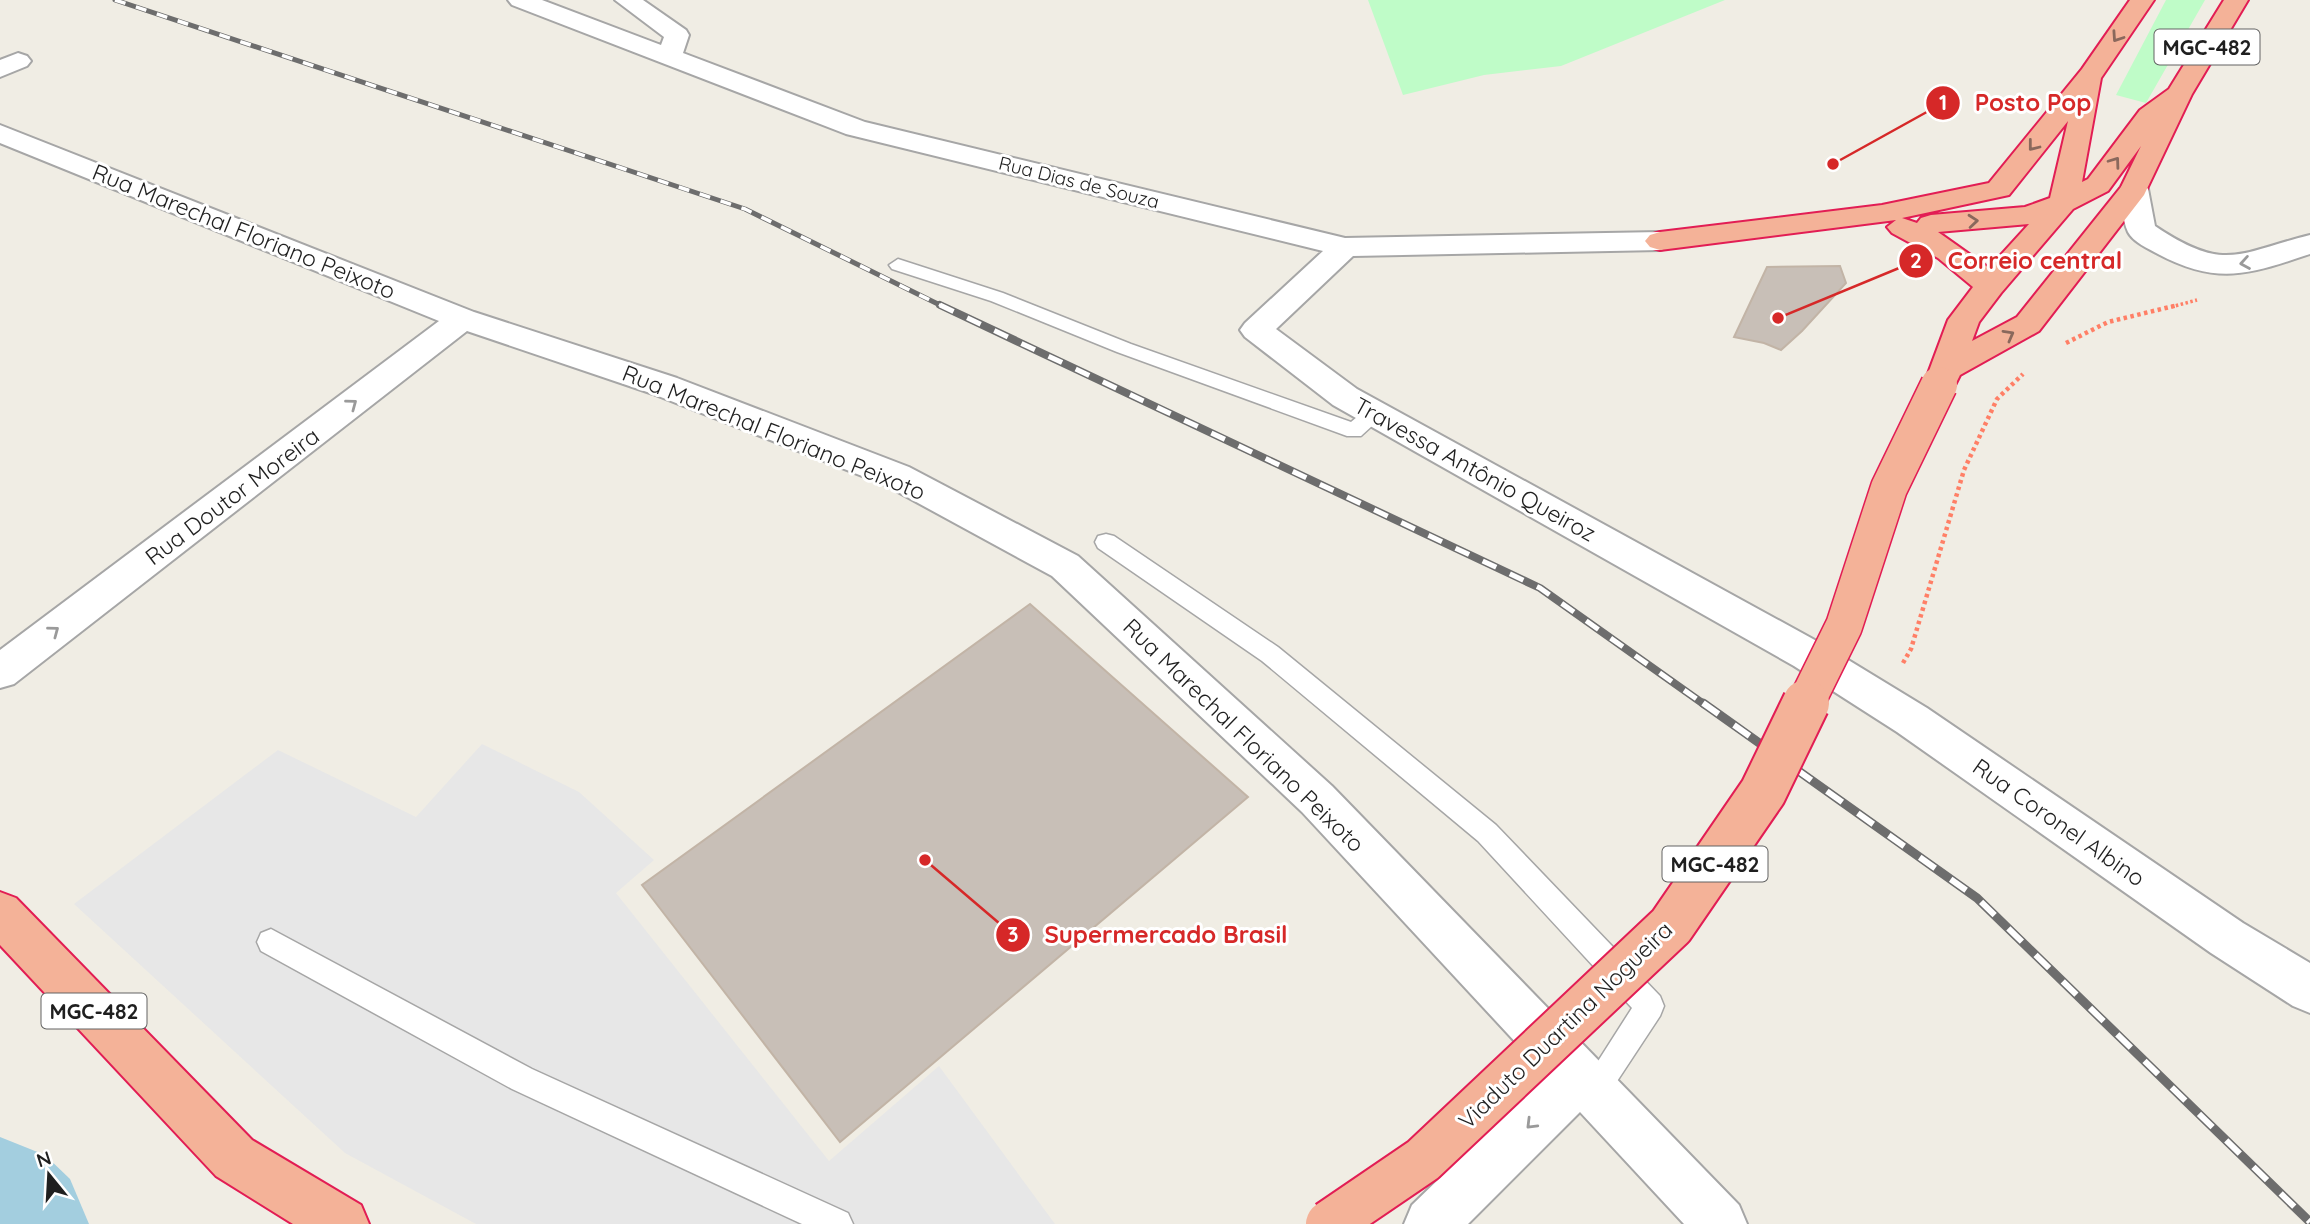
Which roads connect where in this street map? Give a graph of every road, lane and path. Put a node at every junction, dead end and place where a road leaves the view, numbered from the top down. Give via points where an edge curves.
1 (520, 0) edge
2 (627, 0) edge
3 (2142, 0) edge
4 (2236, 0) edge
5 (668, 58) junction
6 (2091, 74) junction
7 (2179, 94) junction
8 (0, 133) edge
9 (2134, 189) junction
10 (2063, 203) junction
11 (1902, 227) junction
12 (1660, 241) junction
13 (2310, 244) edge
14 (1345, 247) junction
15 (898, 265) dead end
16 (2246, 265) junction
17 (1990, 286) junction
18 (463, 319) junction
19 (2056, 348) dead end
20 (2026, 372) dead end
21 (1944, 376) junction
22 (1375, 414) junction
23 (1106, 542) dead end
24 (1808, 655) joint
25 (0, 672) edge
26 (1882, 702) junction
27 (0, 914) edge
28 (271, 942) dead end
29 (2310, 990) edge
30 (1587, 1083) junction
31 (342, 1224) edge
32 (837, 1224) edge
33 (1329, 1224) edge
34 (1431, 1224) edge
35 (1720, 1224) edge

1 - 5 street, Rua Dias de Souza
2 - 5 street via 677,35
3 -> 6 highway, MGC-482
4 - 7 highway, MGC-482
5 - 14 street, Rua Dias de Souza via 856,128
6 - 10 highway, MGC-482
6 -> 12 highway via 1999,189 1882,214
7 - 9 highway, MGC-482
10 -> 7 highway via 2098,185 2149,116
8 - 18 street, Rua Marechal Floriano Peixoto
16 -> 9 street via 2202,261 2166,248 2141,230
21 -> 9 highway, MGC-482 via 2028,324
11 -> 10 highway via 2029,215
10 - 17 highway, MGC-482
11 - 12 highway
11 - 17 highway via 1936,241
12 - 14 street, Rua Dias de Souza
13 - 16 street
14 - 22 street, Travessa Antônio Queiroz via 1256,330
15 - 22 lane via 997,297 1354,431
16 - 19 path via 2200,299 2108,322
17 - 21 highway, MGC-482 via 1964,320
25 -> 18 street, Rua Doutor Moreira
18 - 30 street, Rua Marechal Floriano Peixoto via 665,386 897,476 1065,566 1317,799
20 - 26 path via 1997,399 1964,470 1911,649
21 - 33 highway, Viaduto Duartina Nogueira / MGC-482, bridge via 1889,488 1844,626 1763,792 1671,926 1423,1160
22 - 24 street, Travessa Antônio Queiroz
23 - 30 lane via 1270,654 1487,833 1650,1006
24 - 26 street, Rua Coronel Albino
26 - 29 street, Rua Coronel Albino
27 - 31 highway, MGC-482 via 234,1158
28 - 32 lane via 522,1079
30 -> 34 street
30 - 35 street, Rua Marechal Floriano Peixoto

